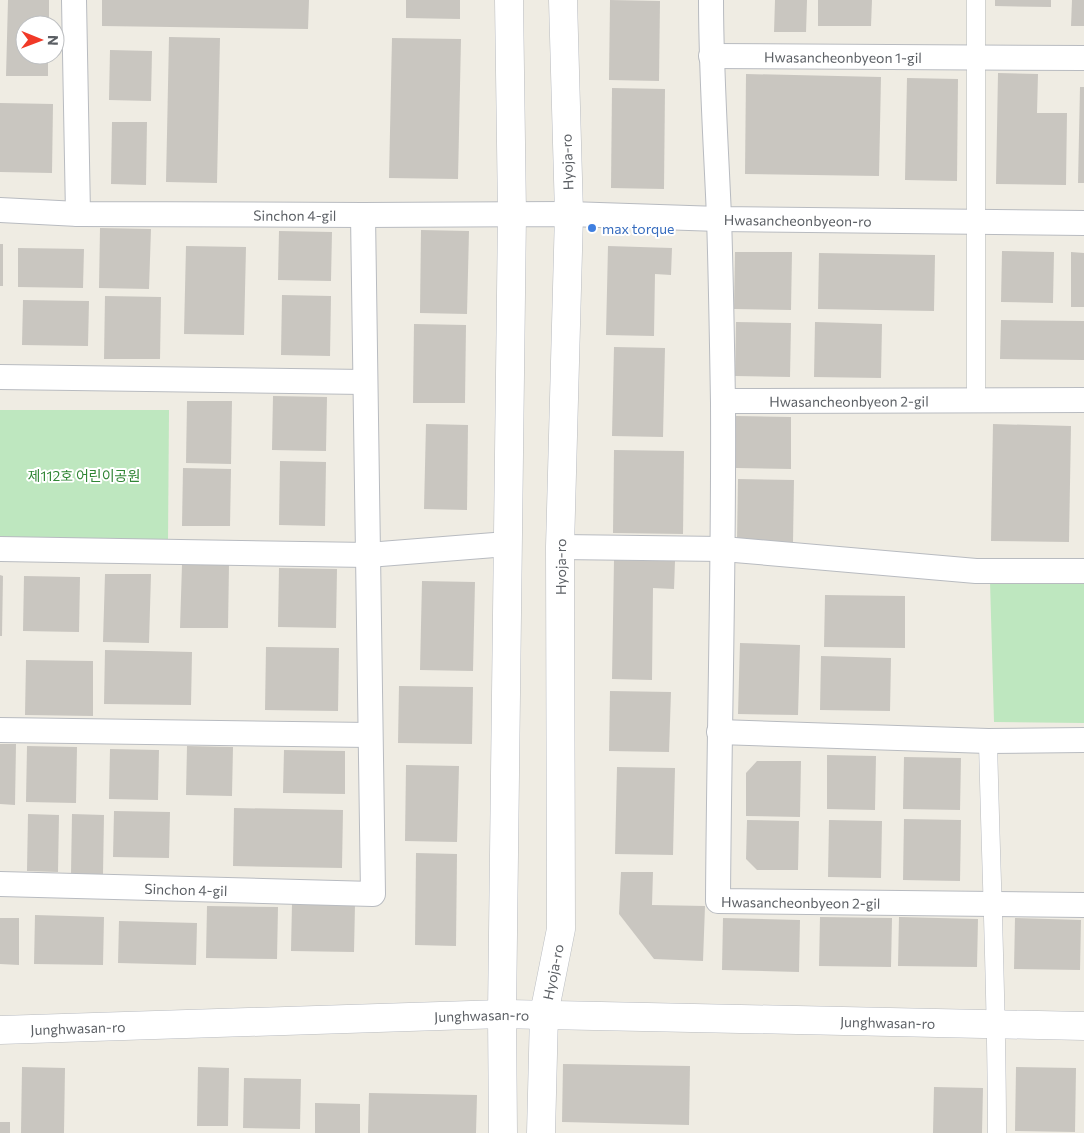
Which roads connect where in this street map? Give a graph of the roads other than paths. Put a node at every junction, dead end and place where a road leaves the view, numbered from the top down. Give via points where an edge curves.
1 (74, 0) edge
2 (509, 0) edge
3 (563, 0) edge
4 (711, 0) edge
5 (976, 0) edge
6 (711, 56) junction
7 (976, 58) junction
8 (1084, 58) edge
9 (0, 210) edge
10 (78, 214) junction
11 (512, 214) junction
12 (569, 214) junction
13 (363, 215) junction
14 (719, 219) junction
15 (976, 222) junction
16 (1084, 223) edge
17 (0, 377) edge
18 (365, 382) junction
19 (1084, 400) edge
20 (722, 401) junction
21 (976, 401) junction
22 (507, 544) junction
23 (560, 547) junction
24 (0, 549) edge
25 (723, 549) junction
26 (368, 555) junction
27 (1084, 571) edge
28 (0, 730) edge
29 (719, 732) junction
30 (370, 735) junction
31 (1084, 740) edge
32 (988, 741) junction
33 (0, 884) edge
34 (992, 904) junction
35 (1084, 905) edge
36 (502, 1014) junction
37 (544, 1014) junction
38 (998, 1024) junction
39 (1084, 1026) edge
40 (0, 1030) edge
41 (504, 1133) edge
42 (541, 1133) edge
43 (997, 1133) edge

1 - 10 street
2 - 11 street
3 - 12 street, Hyoja-ro
4 - 6 street
5 - 7 street
6 - 7 street, Hwasancheonbyeon 1-gil
6 - 14 street
7 - 8 street, Hwasancheonbyeon 1-gil
7 - 15 street
9 - 10 street, Sinchon 4-gil
10 - 13 street, Sinchon 4-gil
11 - 12 street, Hwasancheonbyeon-ro
11 - 13 street, Sinchon 4-gil
11 - 22 street
12 - 14 street, Hwasancheonbyeon-ro
12 - 23 street, Hyoja-ro
13 - 18 street
14 - 15 street, Hwasancheonbyeon-ro
14 - 20 street, Hwasancheonbyeon 2-gil
15 - 16 street, Hwasancheonbyeon-ro
15 - 21 street
17 - 18 street
18 - 26 street
19 - 21 street, Hwasancheonbyeon 2-gil
20 - 21 street, Hwasancheonbyeon 2-gil
20 - 25 street, Hwasancheonbyeon 2-gil
22 - 26 street
22 - 36 street
23 - 25 street
23 - 37 street, Hyoja-ro via 561,929
24 - 26 street
25 - 27 street via 976,571
25 - 29 street, Hwasancheonbyeon 2-gil
26 - 30 street
28 - 30 street
29 - 32 street
29 - 34 street, Hwasancheonbyeon 2-gil via 718,900
30 - 33 street, Sinchon 4-gil via 373,894
31 - 32 street
32 - 34 street
34 - 35 street
34 - 38 street
36 - 37 street, Junghwasan-ro
36 - 40 street, Junghwasan-ro
36 - 41 street
37 - 38 street, Junghwasan-ro
37 - 42 street, Hyoja-ro
38 - 39 street, Junghwasan-ro
38 - 43 street

